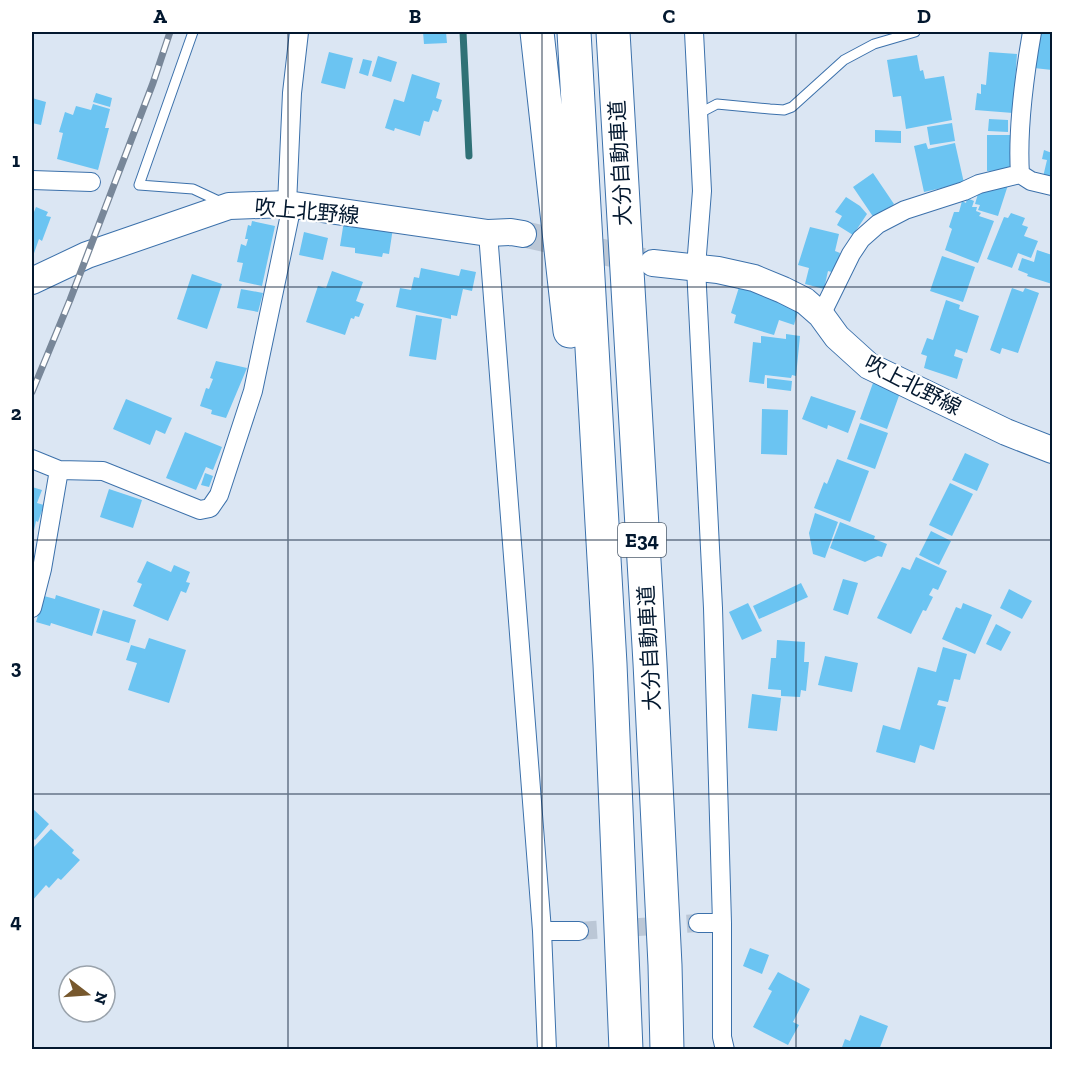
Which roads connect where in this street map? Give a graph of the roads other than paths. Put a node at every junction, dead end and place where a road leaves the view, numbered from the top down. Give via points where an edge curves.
1 (193, 32) edge
2 (299, 32) edge
3 (537, 32) edge
4 (574, 32) edge
5 (613, 32) edge
6 (694, 32) edge
7 (915, 32) edge
8 (1032, 32) edge
9 (698, 114) junction
10 (1020, 174) junction
11 (32, 180) edge
12 (91, 182) dead end
13 (1053, 186) edge
14 (290, 205) junction
15 (229, 206) junction
16 (488, 233) junction
17 (523, 234) tunnel mouth
18 (653, 262) tunnel mouth
19 (696, 267) junction
20 (32, 280) edge
21 (821, 315) junction
22 (1053, 450) edge
23 (32, 459) edge
24 (59, 470) junction
25 (32, 608) edge
26 (610, 664) junction
27 (698, 923) tunnel mouth
28 (722, 923) junction
29 (542, 931) junction
30 (579, 931) tunnel mouth
31 (547, 1050) edge
32 (626, 1050) edge
33 (668, 1050) edge
34 (725, 1050) edge

1 - 15 lane via 139,185 194,189
2 - 14 street via 292,93
3 - 26 highway
4 - 26 highway, 大分自動車道 / E34
5 - 33 highway, 大分自動車道 / E34
6 - 9 street
7 - 9 lane via 874,44 844,60 792,107 784,110 717,104
8 - 10 street via 1018,154
9 - 19 street via 702,191
10 - 13 street
10 - 21 street via 905,210 878,224 861,239
11 - 12 street
14 - 15 main road, 吹上北野線
14 - 16 main road, 吹上北野線
14 - 24 street via 253,391 219,495 210,508 200,510 103,471
15 - 20 main road, 吹上北野線 via 87,255
16 - 17 main road, 吹上北野線
16 - 29 street
18 - 19 main road, 吹上北野線
19 - 21 main road, 吹上北野線 via 754,278 805,301
19 - 28 street via 713,608
21 - 22 main road, 吹上北野線 via 837,337 869,366 1006,432
23 - 24 street
24 - 25 street
26 - 32 highway, 大分自動車道 / E34
27 - 28 street
28 - 34 street
29 - 30 street
29 - 31 street

